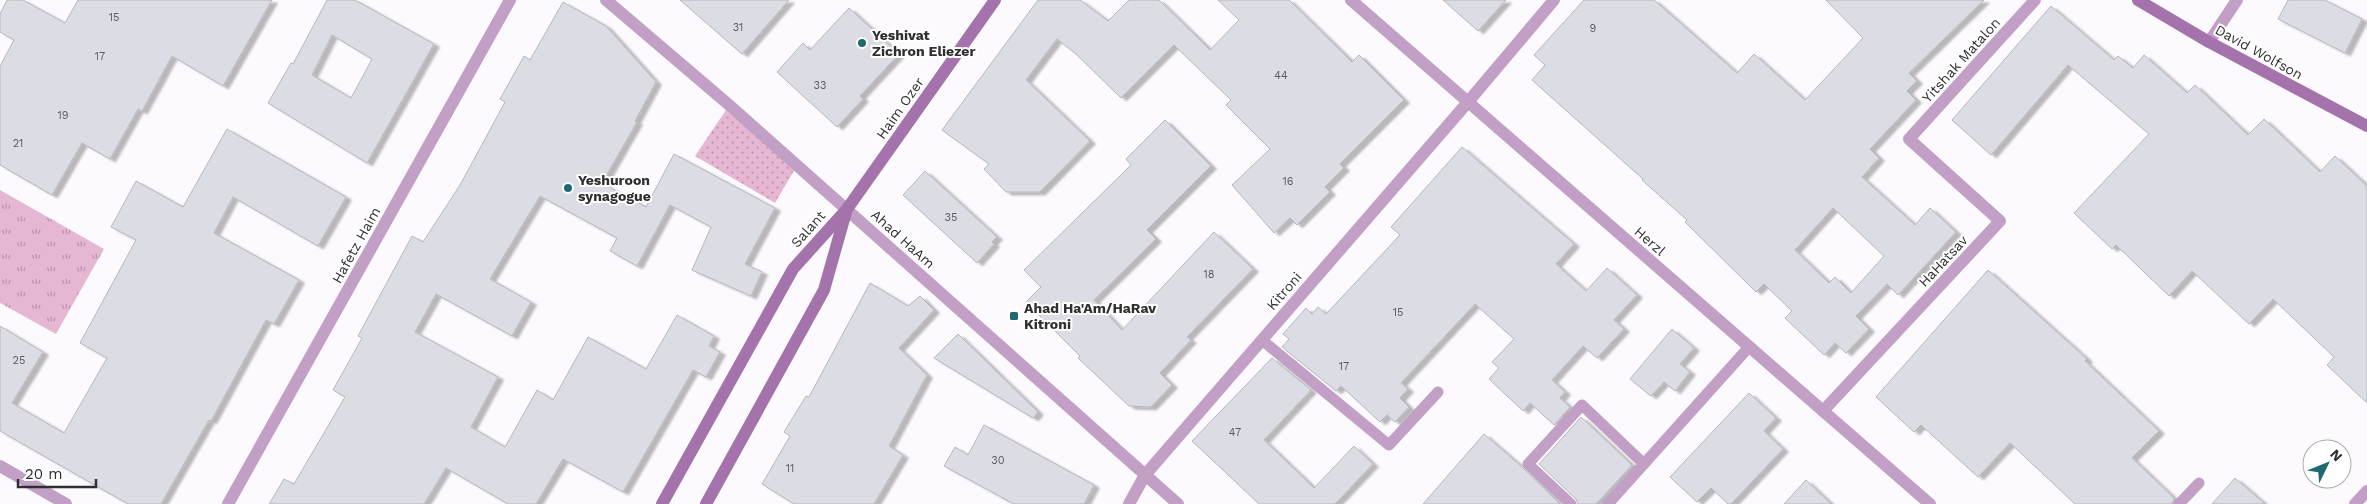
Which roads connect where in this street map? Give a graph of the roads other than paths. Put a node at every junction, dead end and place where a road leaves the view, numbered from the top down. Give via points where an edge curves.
1 (510, 0) edge
2 (606, 0) edge
3 (995, 0) edge
4 (1351, 0) edge
5 (1554, 0) edge
6 (2035, 0) edge
7 (2138, 0) edge
8 (2237, 0) edge
9 (2210, 42) junction
10 (1468, 102) junction
11 (2367, 126) edge
12 (1909, 139) joint
13 (847, 209) junction
14 (1262, 340) junction
15 (1749, 347) junction
16 (1438, 392) dead end
17 (1823, 411) junction
18 (1644, 464) junction
19 (0, 466) edge
20 (1145, 475) junction
21 (2199, 483) dead end
22 (2367, 491) edge
23 (66, 504) edge
24 (228, 504) edge
25 (662, 504) edge
26 (706, 504) edge
27 (1128, 504) edge
28 (1178, 504) edge
29 (1572, 504) edge
30 (1608, 504) edge
31 (1930, 504) edge
32 (2179, 504) edge
33 (2355, 504) edge

1 - 24 street, Hafetz Haim
2 - 13 street, Ahad HaAm
3 - 13 street, Haim Ozer
4 - 10 street, Herzl
5 - 10 street, Kitroni
6 - 12 street, Yitshak Matalon
7 - 9 street, David Wolfson
8 - 9 street
9 - 11 street, David Wolfson
10 - 14 street, Kitroni
10 - 15 street, Herzl
12 - 17 street, HaHatsav via 2000,221
13 - 20 street, Ahad HaAm
13 - 25 street, Salant via 793,269
13 - 26 street, Salant via 824,290
14 - 16 lane via 1389,445
14 - 20 street, Kitroni
15 - 17 street, Herzl
15 - 18 lane
17 - 31 street, Herzl
18 - 29 lane via 1582,405 1528,464
18 - 30 lane
19 - 23 street
20 - 27 street, Kitroni
20 - 28 street, Ahad HaAm
21 - 32 lane
22 - 33 street

